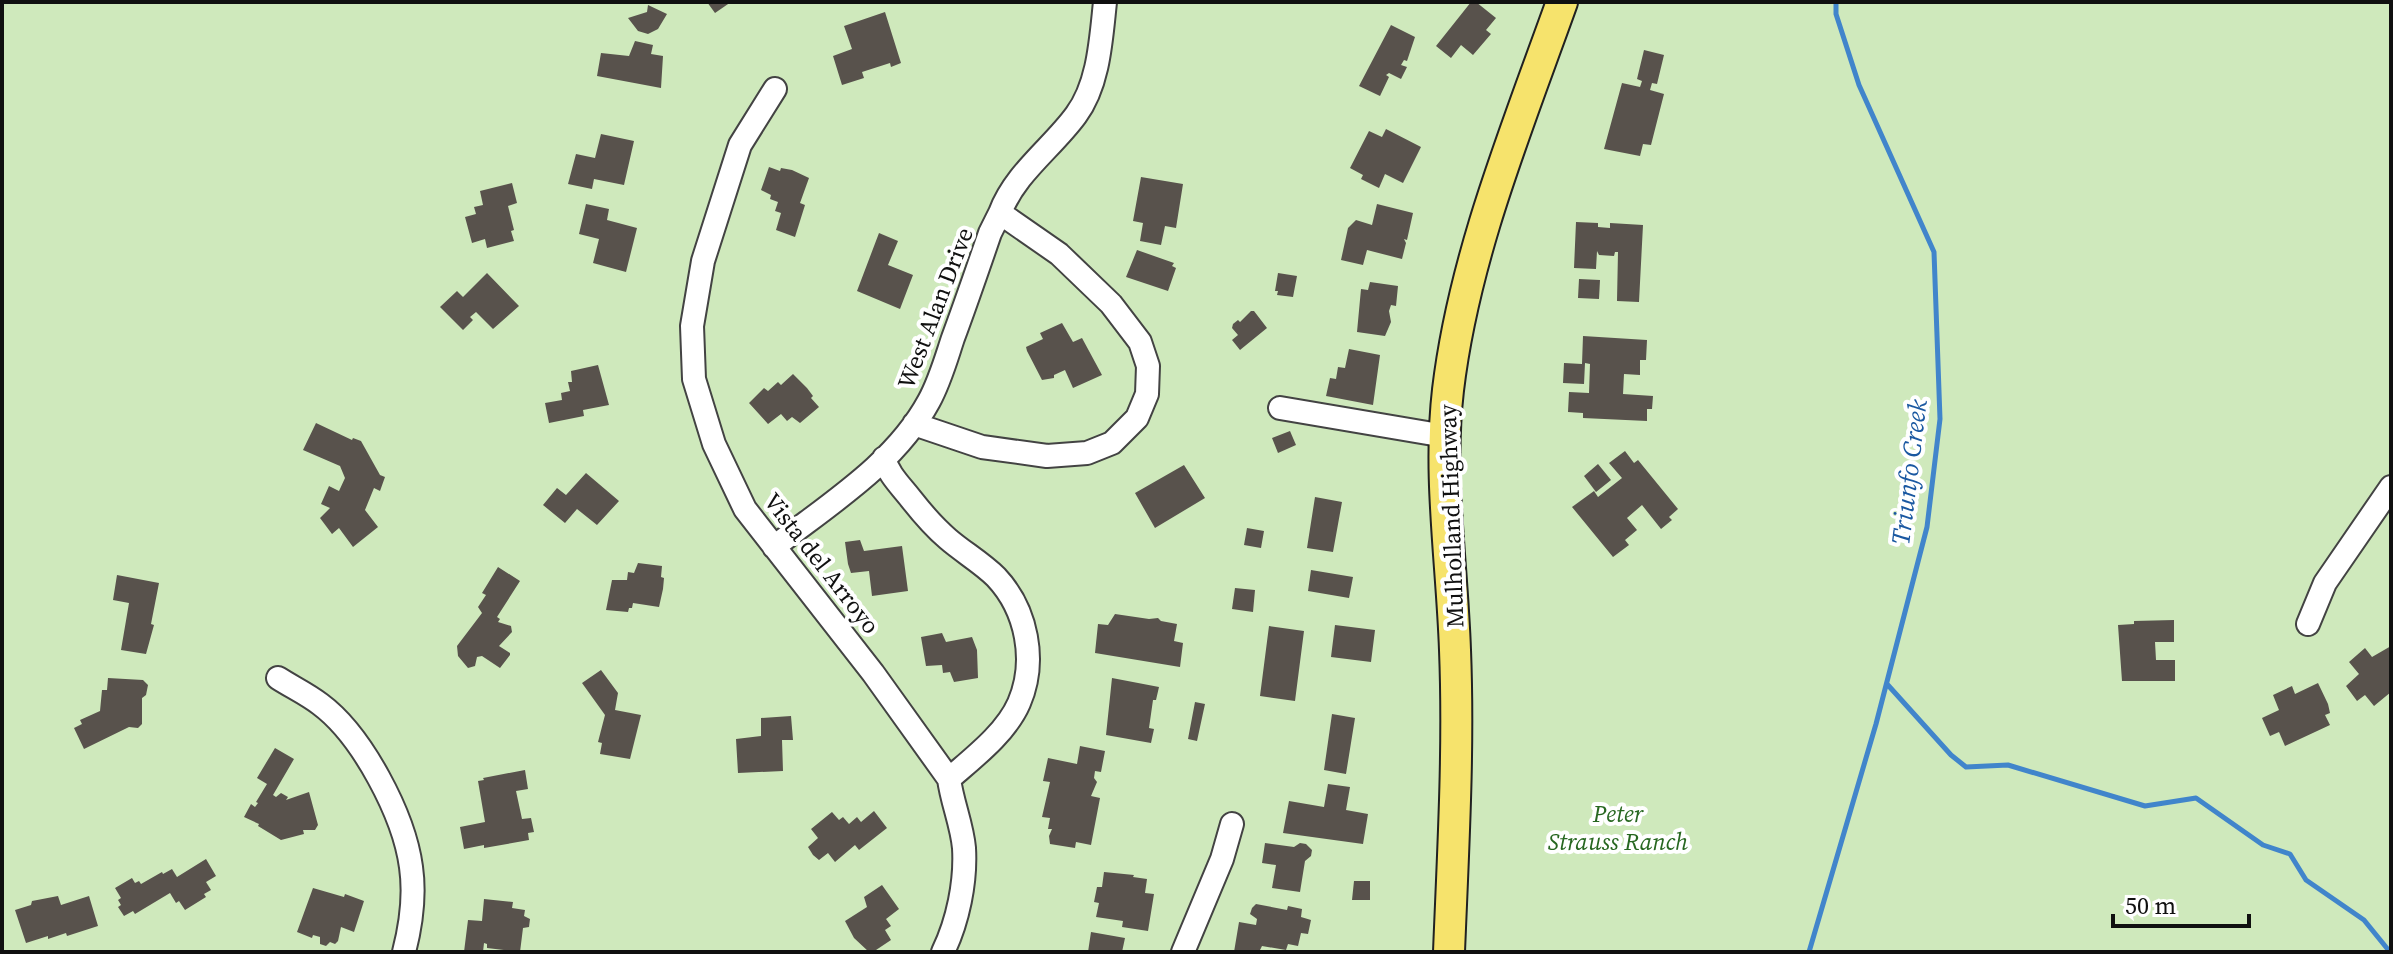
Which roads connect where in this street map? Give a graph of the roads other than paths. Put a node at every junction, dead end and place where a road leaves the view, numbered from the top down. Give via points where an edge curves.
1 (1105, 2) edge
2 (1562, 2) edge
3 (775, 89) dead end
4 (1000, 213) junction
5 (1280, 408) dead end
6 (914, 424) junction
7 (1445, 436) junction
8 (884, 458) junction
9 (2391, 487) edge
10 (774, 547) junction
11 (2308, 624) dead end
12 (278, 678) dead end
13 (949, 779) junction
14 (1232, 824) dead end
15 (404, 952) edge
16 (943, 952) edge
17 (1183, 952) edge
18 (1449, 952) edge

1 - 4 street, West Alan Drive via 1088,95 1077,115 1026,171
2 - 7 main road, Mulholland Highway via 1511,146 1459,319
3 - 10 street, Vista del Arroyo via 740,145 727,180 703,261 692,326 694,379 714,444 745,509
4 - 6 street, West Alan Drive via 930,400
4 - 6 street via 1059,254 1111,304 1140,342 1148,366 1147,394 1137,418 1112,443 1087,453 1047,456 982,447
5 - 7 street
6 - 8 street, West Alan Drive
7 - 18 main road, Mulholland Highway via 1455,655
8 - 10 street, West Alan Drive
8 - 13 street via 922,514 996,577 1017,605 1029,645 1019,703
9 - 11 street via 2325,583
10 - 13 street, Vista del Arroyo
12 - 15 street via 322,705 357,743 387,792 411,866 412,904
13 - 16 street via 964,847 961,895
14 - 17 street

